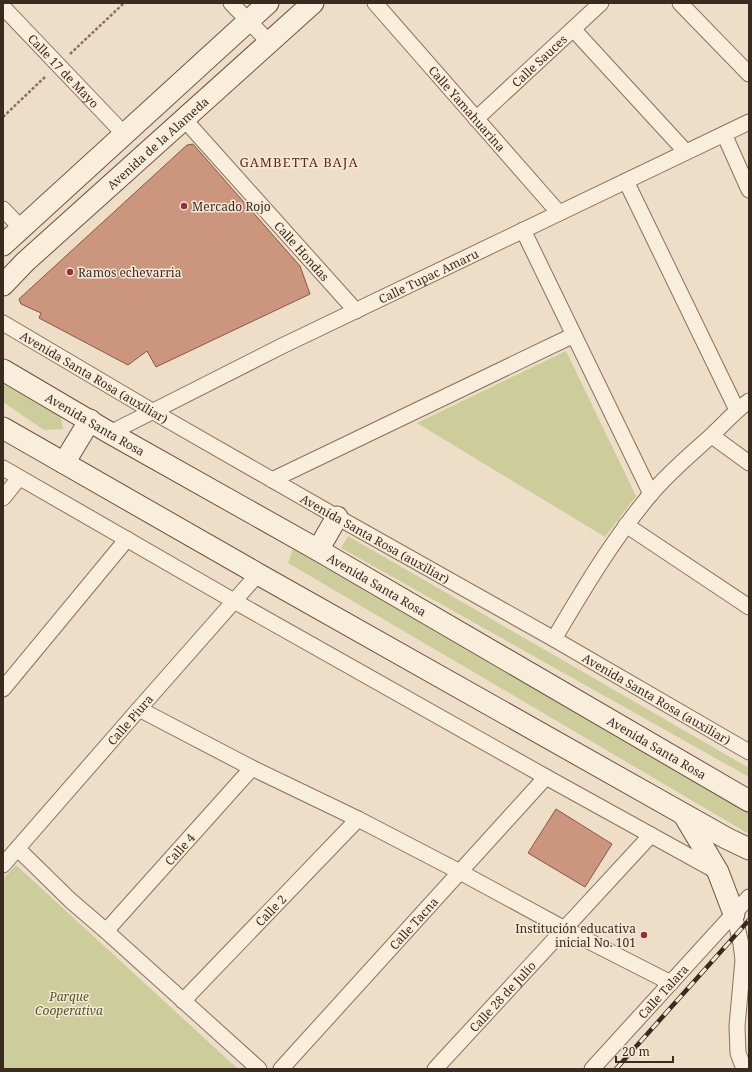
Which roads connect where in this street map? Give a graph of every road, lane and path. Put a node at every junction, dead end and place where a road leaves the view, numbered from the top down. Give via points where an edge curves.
1 (231, 3) edge
2 (268, 3) edge
3 (313, 3) edge
4 (376, 3) edge
5 (601, 3) edge
6 (680, 3) edge
7 (3, 7) edge
8 (248, 21) junction
9 (573, 29) junction
10 (270, 43) junction
11 (749, 74) edge
12 (184, 119) junction
13 (476, 119) junction
14 (749, 122) edge
15 (724, 134) junction
16 (124, 135) junction
17 (686, 152) junction
18 (626, 181) junction
19 (749, 190) edge
20 (3, 208) edge
21 (559, 213) junction
22 (22, 229) junction
23 (523, 230) junction
24 (3, 245) edge
25 (3, 285) edge
26 (356, 311) junction
27 (3, 323) edge
28 (574, 335) junction
29 (3, 370) edge
30 (749, 401) edge
31 (737, 410) junction
32 (152, 411) junction
33 (90, 420) junction
34 (3, 428) edge
35 (110, 432) junction
36 (712, 436) junction
37 (64, 462) junction
38 (749, 462) edge
39 (3, 468) edge
40 (19, 478) junction
41 (272, 480) junction
42 (651, 494) junction
43 (3, 498) edge
44 (337, 518) junction
45 (626, 525) junction
46 (127, 539) junction
47 (318, 550) junction
48 (258, 574) junction
49 (234, 601) junction
50 (749, 607) edge
51 (554, 639) junction
52 (3, 688) edge
53 (139, 709) junction
54 (749, 752) edge
55 (252, 768) junction
56 (546, 777) junction
57 (749, 801) edge
58 (682, 813) junction
59 (358, 819) junction
60 (651, 836) junction
61 (18, 849) junction
62 (749, 849) edge
63 (3, 865) edge
64 (460, 872) junction
65 (718, 872) junction
66 (749, 897) edge
67 (734, 914) junction
68 (565, 929) junction
69 (106, 931) junction
70 (671, 983) junction
71 (183, 1001) junction
72 (259, 1069) edge
73 (281, 1069) edge
74 (435, 1069) edge
75 (592, 1069) edge
76 (744, 1069) edge

1 - 8 street
2 - 8 main road
3 - 10 main road, Avenida de la Alameda
4 - 13 street, Calle Yamahuarina
5 - 9 street, Calle Sauces
6 - 11 street
7 - 16 street, Calle 17 de Mayo
8 - 10 street
8 - 16 main road
9 - 13 street, Calle Sauces
9 - 17 street
10 - 12 main road, Avenida de la Alameda
12 - 25 main road, Avenida de la Alameda via 25,262
12 - 26 street, Calle Hondas
13 - 21 street, Calle Yamahuarina
14 - 15 street, Calle Tupac Amaru
15 - 17 street, Calle Tupac Amaru
15 - 19 street
16 - 22 main road
17 - 18 street, Calle Tupac Amaru
18 - 21 street, Calle Tupac Amaru
18 - 31 street
20 - 22 street
21 - 23 street, Calle Tupac Amaru
22 - 24 main road
23 - 26 street, Calle Tupac Amaru
23 - 28 street
26 - 32 street, Calle Tupac Amaru
27 - 32 street, Avenida Santa Rosa (auxiliar)
28 - 41 street
28 - 42 street
29 - 33 main road, Avenida Santa Rosa
30 - 31 street
31 - 36 street
32 - 35 street, Calle Tupac Amaru
32 - 41 street, Avenida Santa Rosa (auxiliar)
33 - 35 main road, Avenida Santa Rosa
33 - 37 main road
34 - 37 main road
35 - 47 main road, Avenida Santa Rosa
36 - 38 street
36 - 42 street
37 - 48 main road
39 - 40 street
40 - 43 street
40 - 46 street
41 - 44 street, Avenida Santa Rosa (auxiliar)
42 - 45 street
44 - 47 main road
44 - 51 street, Avenida Santa Rosa (auxiliar)
45 - 50 street
45 - 51 street
46 - 49 street
46 - 52 street
47 - 57 main road, Avenida Santa Rosa
48 - 49 street, Calle Piura
48 - 58 main road
49 - 53 street, Calle Piura
49 - 56 street
51 - 54 street, Avenida Santa Rosa (auxiliar)
53 - 55 street
53 - 61 street, Calle Piura
55 - 59 street
55 - 69 street, Calle 4
56 - 60 street
56 - 64 street, Calle Tacna
58 - 62 main road
58 - 65 main road
59 - 64 street
59 - 71 street, Calle 2
60 - 65 street
60 - 68 street, Calle 28 de Julio
61 - 63 street, Calle Piura
61 - 69 street
64 - 68 street
64 - 73 street, Calle Tacna
65 - 67 main road
66 - 67 street, Calle Talara
67 - 70 street, Calle Talara
67 - 76 street via 743,960 738,1053
68 - 70 street
68 - 74 street, Calle 28 de Julio
69 - 71 street
70 - 75 street, Calle Talara
71 - 72 street

